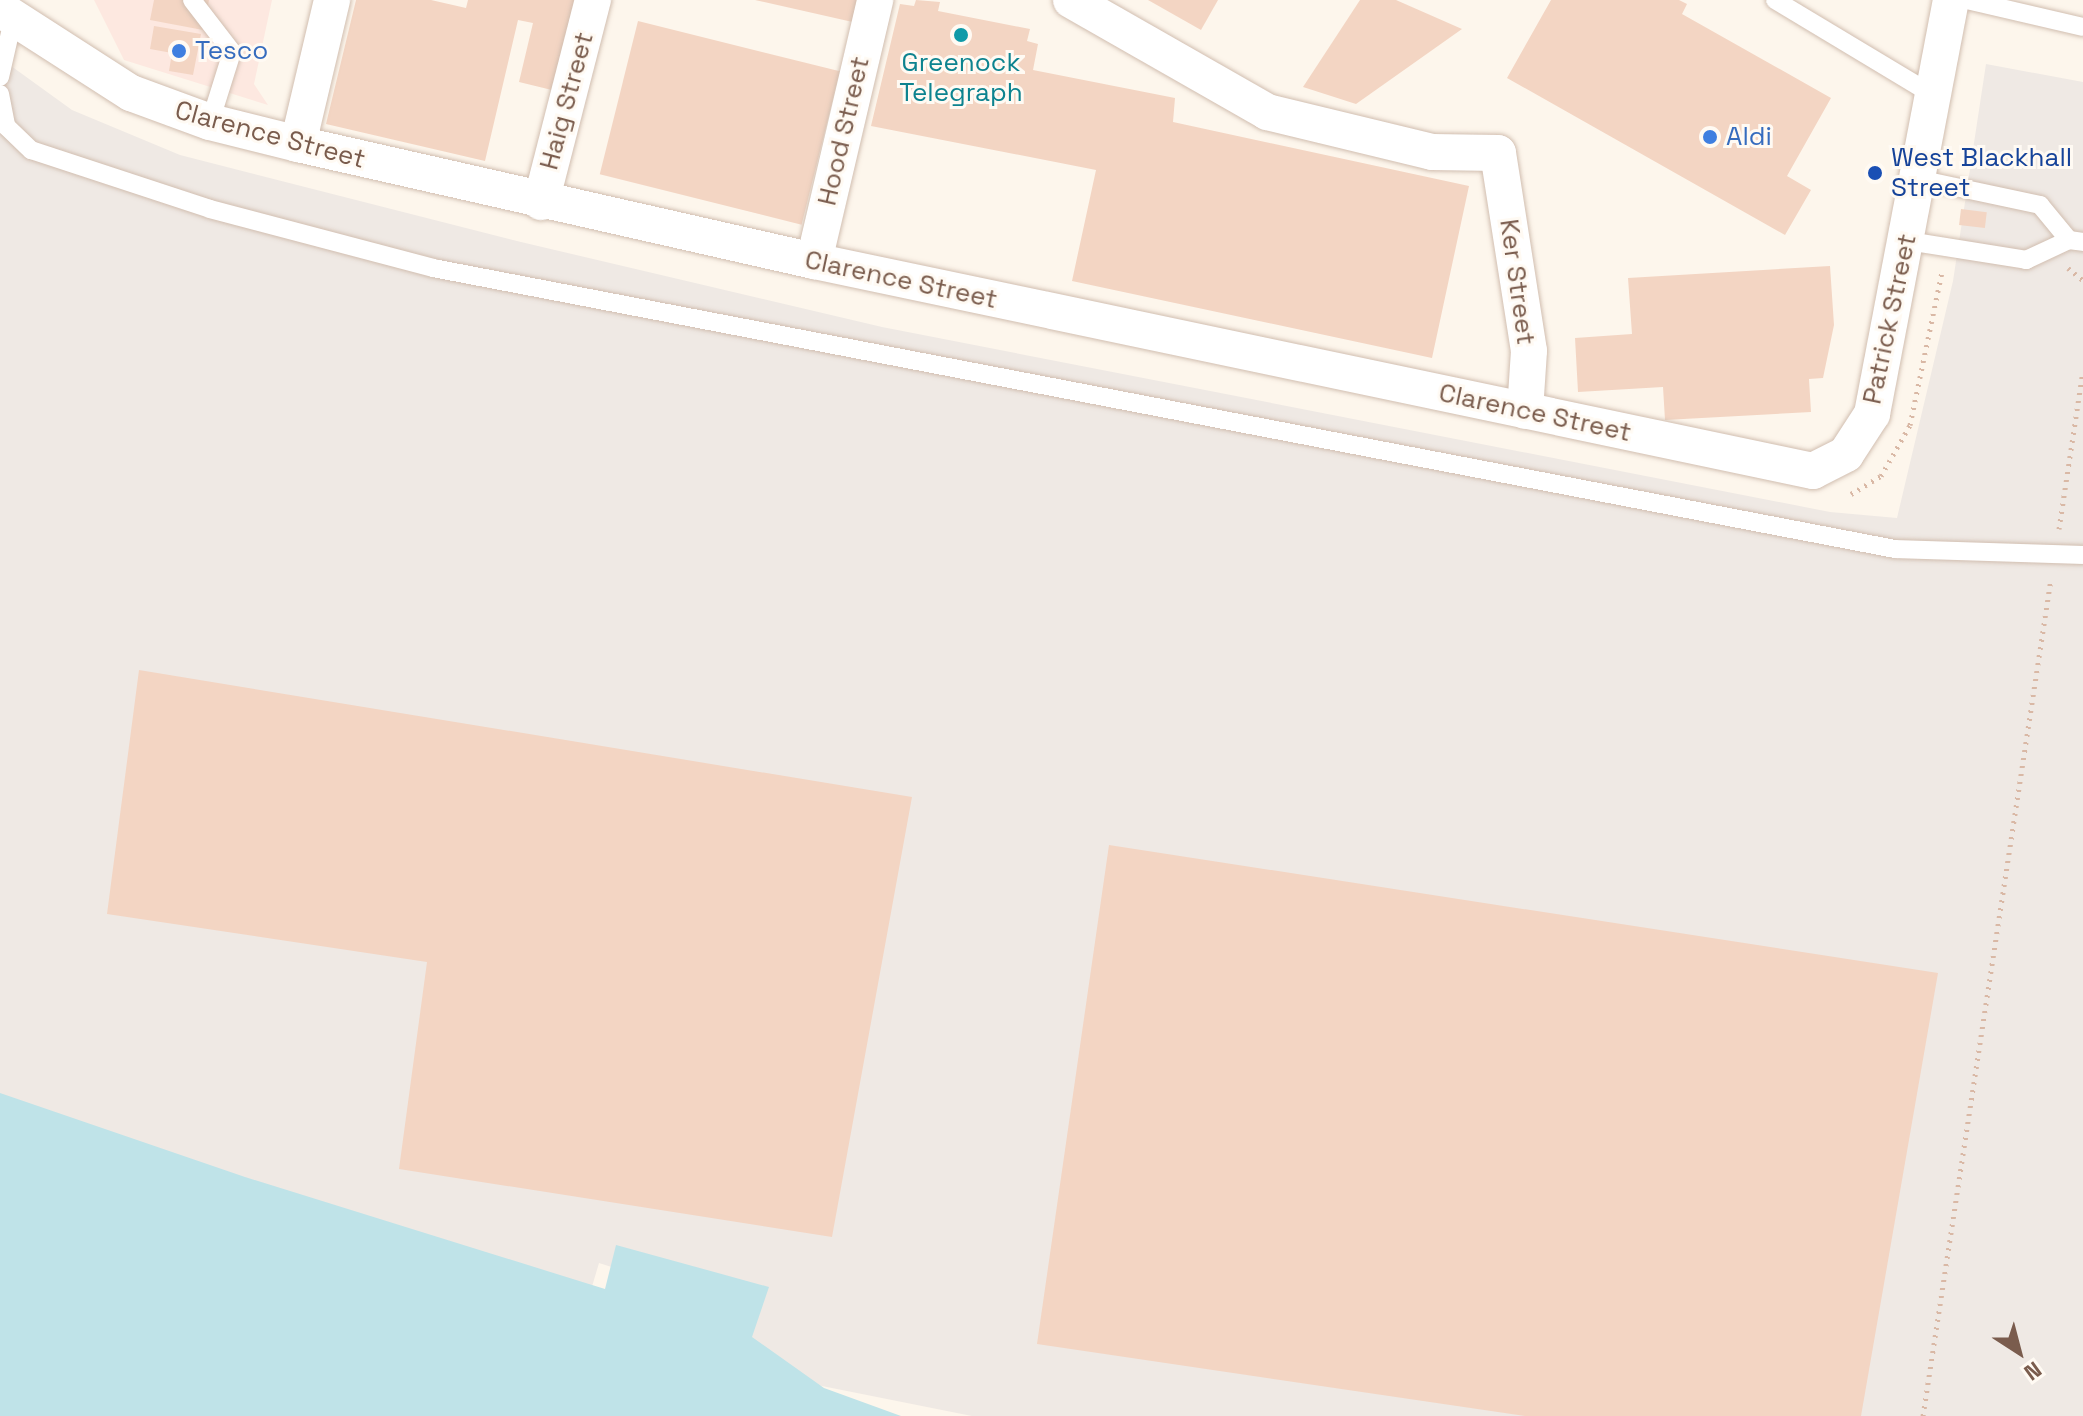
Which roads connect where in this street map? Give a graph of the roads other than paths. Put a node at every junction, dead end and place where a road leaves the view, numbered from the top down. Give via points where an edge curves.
1 (192, 0) edge
2 (332, 0) edge
3 (593, 0) edge
4 (875, 0) edge
5 (1071, 0) edge
6 (1775, 0) edge
7 (1951, 0) edge
8 (1967, 0) edge
9 (13, 10) edge
10 (2083, 27) edge
11 (0, 77) edge
12 (0, 94) edge
13 (1935, 96) junction
14 (210, 122) junction
15 (298, 144) junction
16 (1918, 179) junction
17 (541, 202) junction
18 (1908, 241) junction
19 (2076, 241) edge
20 (814, 261) junction
21 (1525, 411) junction
22 (1813, 471) joint
23 (2083, 555) edge

1 - 14 lane via 232,52
2 - 15 street
3 - 17 street, Haig Street
4 - 20 street, Hood Street
5 - 21 street, Ker Street via 1267,112 1432,152 1498,153 1529,351
6 - 13 lane
7 - 13 street, Patrick Street
8 - 10 lane
9 - 11 lane
9 - 14 street, Clarence Street via 131,93
12 - 23 lane via 6,126 31,150 210,209 433,268 1895,549
13 - 16 street, Patrick Street
14 - 15 street, Clarence Street
15 - 17 street, Clarence Street
16 - 18 street, Patrick Street
16 - 19 lane via 2040,205
17 - 20 street, Clarence Street
18 - 19 lane via 2026,260
18 - 22 street, Patrick Street via 1872,414 1846,454
20 - 21 street, Clarence Street
21 - 22 street, Clarence Street

